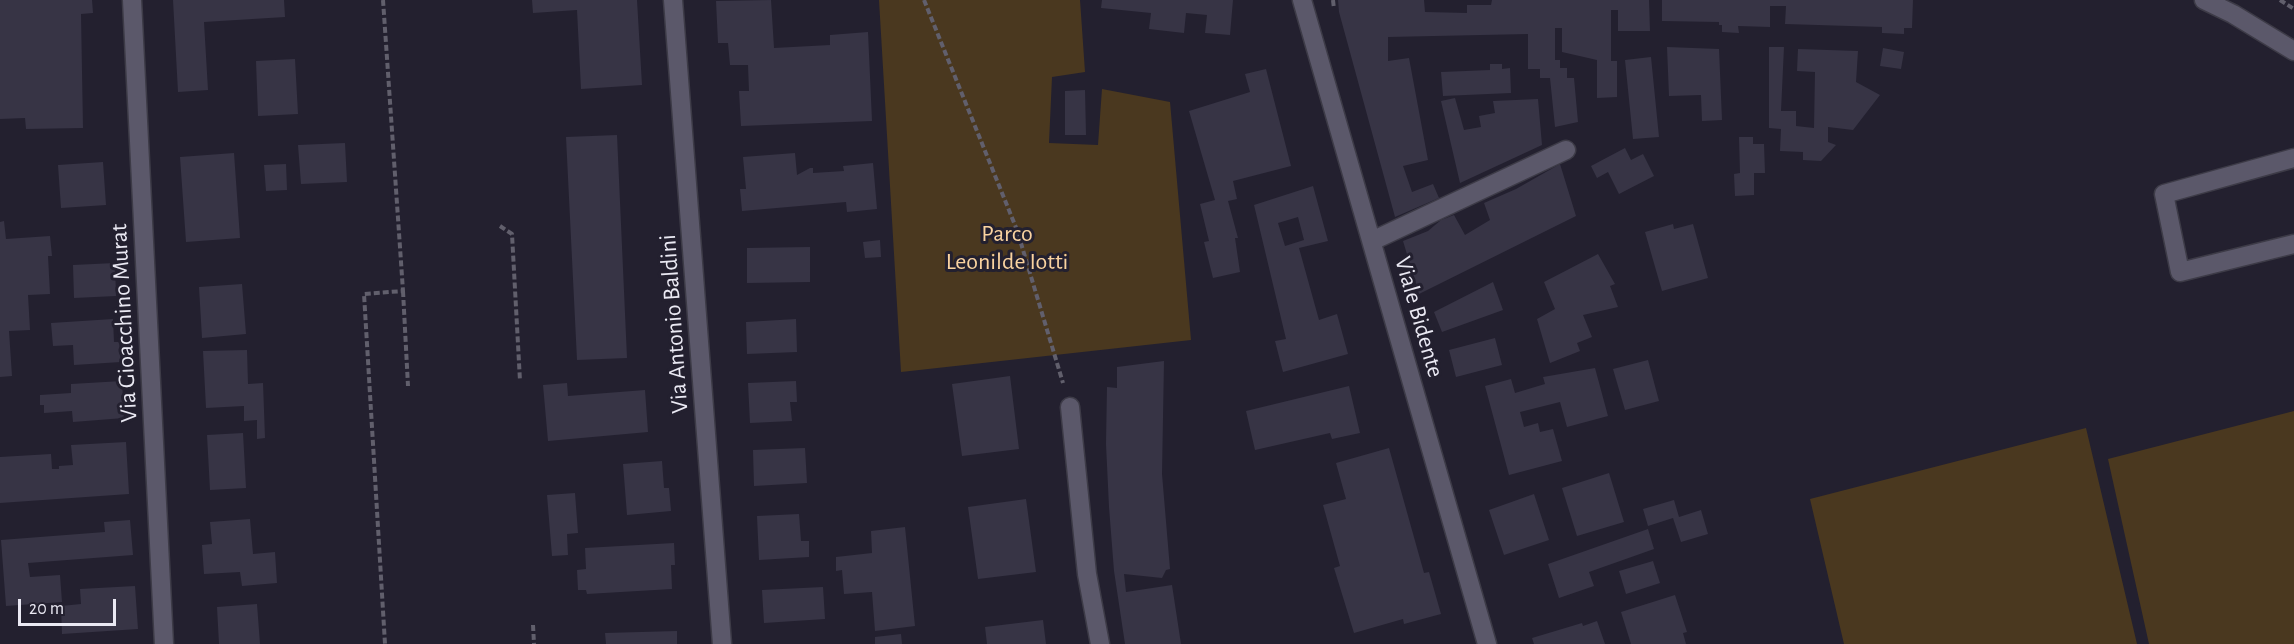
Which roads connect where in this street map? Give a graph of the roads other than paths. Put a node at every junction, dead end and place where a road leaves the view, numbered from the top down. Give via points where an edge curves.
1 (132, 0) edge
2 (673, 0) edge
3 (2204, 0) edge
4 (1302, 1) edge
5 (2294, 51) edge
6 (1566, 150) dead end
7 (2294, 158) edge
8 (1372, 241) junction
9 (2294, 244) edge
10 (1070, 407) road end
11 (164, 644) edge
12 (722, 644) edge
13 (1100, 644) edge
14 (1487, 644) edge

1 - 11 street, Via Gioacchino Murat
2 - 12 street, Via Antonio Baldini
3 - 5 street
4 - 8 street, Viale Bidente
6 - 8 street
7 - 9 street via 2164,194 2180,272
8 - 14 street, Viale Bidente
10 - 13 street via 1087,574

